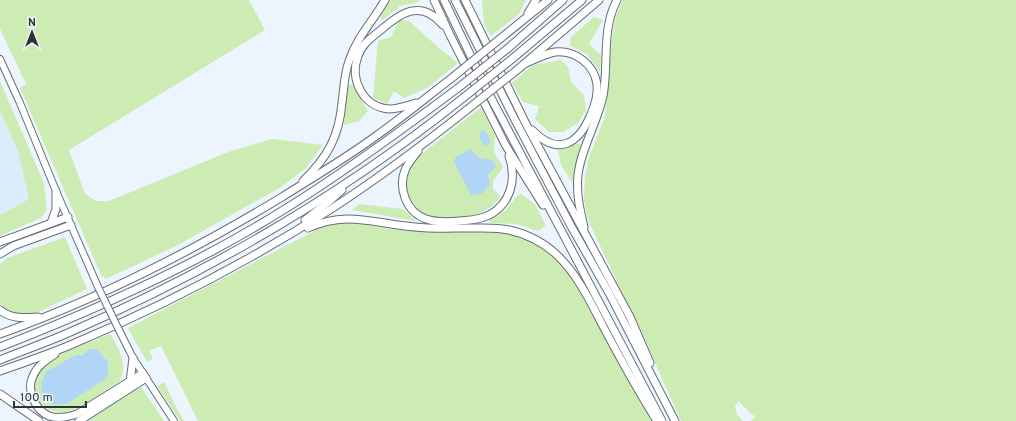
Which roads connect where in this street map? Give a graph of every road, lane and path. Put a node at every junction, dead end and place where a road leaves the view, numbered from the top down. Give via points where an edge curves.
1 (385, 0) edge
2 (434, 0) edge
3 (444, 0) edge
4 (455, 0) edge
5 (465, 0) edge
6 (536, 0) edge
7 (548, 0) edge
8 (563, 0) edge
9 (582, 0) edge
10 (599, 0) edge
11 (617, 0) edge
12 (522, 21) junction
13 (450, 35) junction
14 (0, 59) edge
15 (524, 64) junction
16 (421, 102) junction
17 (526, 124) junction
18 (423, 145) junction
19 (506, 146) junction
20 (351, 181) junction
21 (56, 191) junction
22 (292, 191) junction
23 (68, 217) junction
24 (51, 223) junction
25 (71, 225) junction
26 (562, 233) junction
27 (587, 236) junction
28 (280, 240) junction
29 (0, 242) edge
30 (0, 254) edge
31 (0, 310) edge
32 (52, 314) junction
33 (0, 334) edge
34 (0, 347) edge
35 (67, 347) junction
36 (133, 358) junction
37 (0, 360) edge
38 (0, 371) edge
39 (144, 376) junction
40 (130, 382) junction
41 (0, 394) edge
42 (666, 402) junction
43 (39, 421) edge
44 (79, 421) edge
45 (174, 421) edge
46 (657, 421) edge
47 (662, 421) edge
48 (675, 421) edge

1 - 22 highway via 360,36 350,57 345,76 340,122 331,147 326,156
2 - 13 highway
3 - 26 highway via 489,94
4 - 42 highway via 521,132
5 - 17 highway
6 - 12 highway
7 - 12 highway
8 - 34 highway, bridge via 458,88 380,146 284,210 197,259 140,287
9 - 20 highway, bridge via 463,98
10 - 15 highway
11 - 27 highway via 607,36 603,95 581,158 578,175 578,201
12 - 16 highway, bridge
13 - 16 highway via 435,16 422,9 411,9 398,14 360,51 355,68 356,82 370,101 388,108 401,108
13 - 19 highway
14 - 21 main road
15 - 17 highway via 550,54 567,53 578,56 588,65 597,85 597,96 586,125 574,140 564,144 549,143
15 - 18 highway, bridge
16 - 22 highway via 376,136
17 - 27 highway
18 - 19 highway via 405,169 403,192 411,208 419,216 435,222 480,219 493,213 504,202 513,178 512,163
18 - 28 highway via 331,209
19 - 26 highway
20 - 28 highway
20 - 37 highway via 256,240 176,282 73,331
21 - 23 main road
21 - 24 highway via 56,209
22 - 32 highway via 167,261
23 - 24 highway
23 - 25 main road
24 - 29 highway
25 - 30 highway via 13,246
25 - 36 main road, bridge
26 - 47 highway
27 - 42 highway via 641,342
28 - 35 highway via 142,314
28 - 46 highway via 316,224 345,218 362,218 414,227 497,228 536,239 557,255 583,289 636,388
31 - 32 highway via 20,318
32 - 33 highway
35 - 38 highway
35 - 40 highway via 46,360 32,376 30,384 33,401 48,416 66,417 77,414
36 - 39 main road
36 - 40 highway
39 - 40 highway
39 - 44 highway
39 - 45 main road
41 - 43 highway
42 - 48 highway

